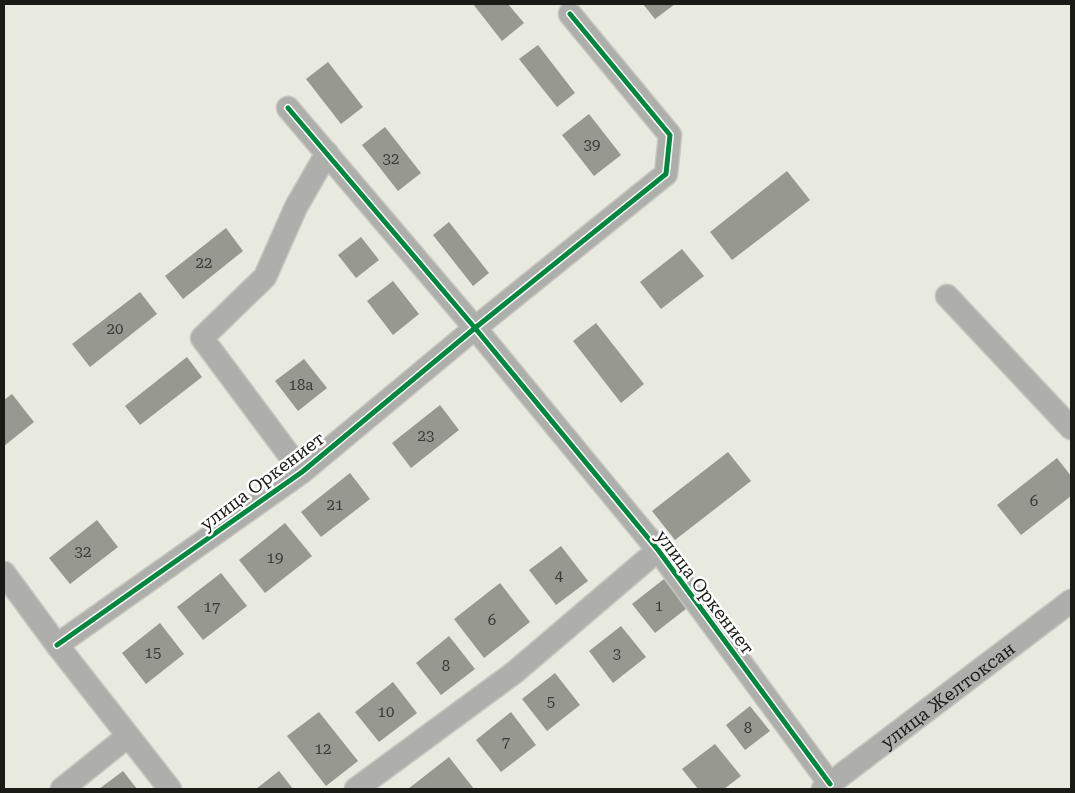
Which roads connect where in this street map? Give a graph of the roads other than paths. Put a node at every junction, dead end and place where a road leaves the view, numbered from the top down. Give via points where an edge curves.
1 (570, 14) dead end
2 (288, 108) dead end
3 (327, 153) junction
4 (947, 296) dead end
5 (475, 328) junction
6 (1071, 428) edge
7 (302, 472) junction
8 (658, 550) junction
9 (4, 573) edge
10 (1071, 601) edge
11 (58, 645) junction
12 (128, 736) junction
13 (827, 786) edge
14 (62, 789) edge
15 (170, 789) edge
16 (356, 789) edge

1 - 5 street, улица Оркениет via 670,135 666,174
2 - 3 street, улица Оркениет
3 - 5 street, улица Оркениет
3 - 7 street via 296,206 265,277 202,338
4 - 6 street
5 - 7 street, улица Оркениет
5 - 8 street, улица Оркениет
7 - 11 street, улица Оркениет
8 - 13 street, улица Оркениет
8 - 16 street, улица Оркениет via 516,672
9 - 11 street
10 - 13 street, улица Желтоксан
11 - 12 street
12 - 14 street
12 - 15 street

